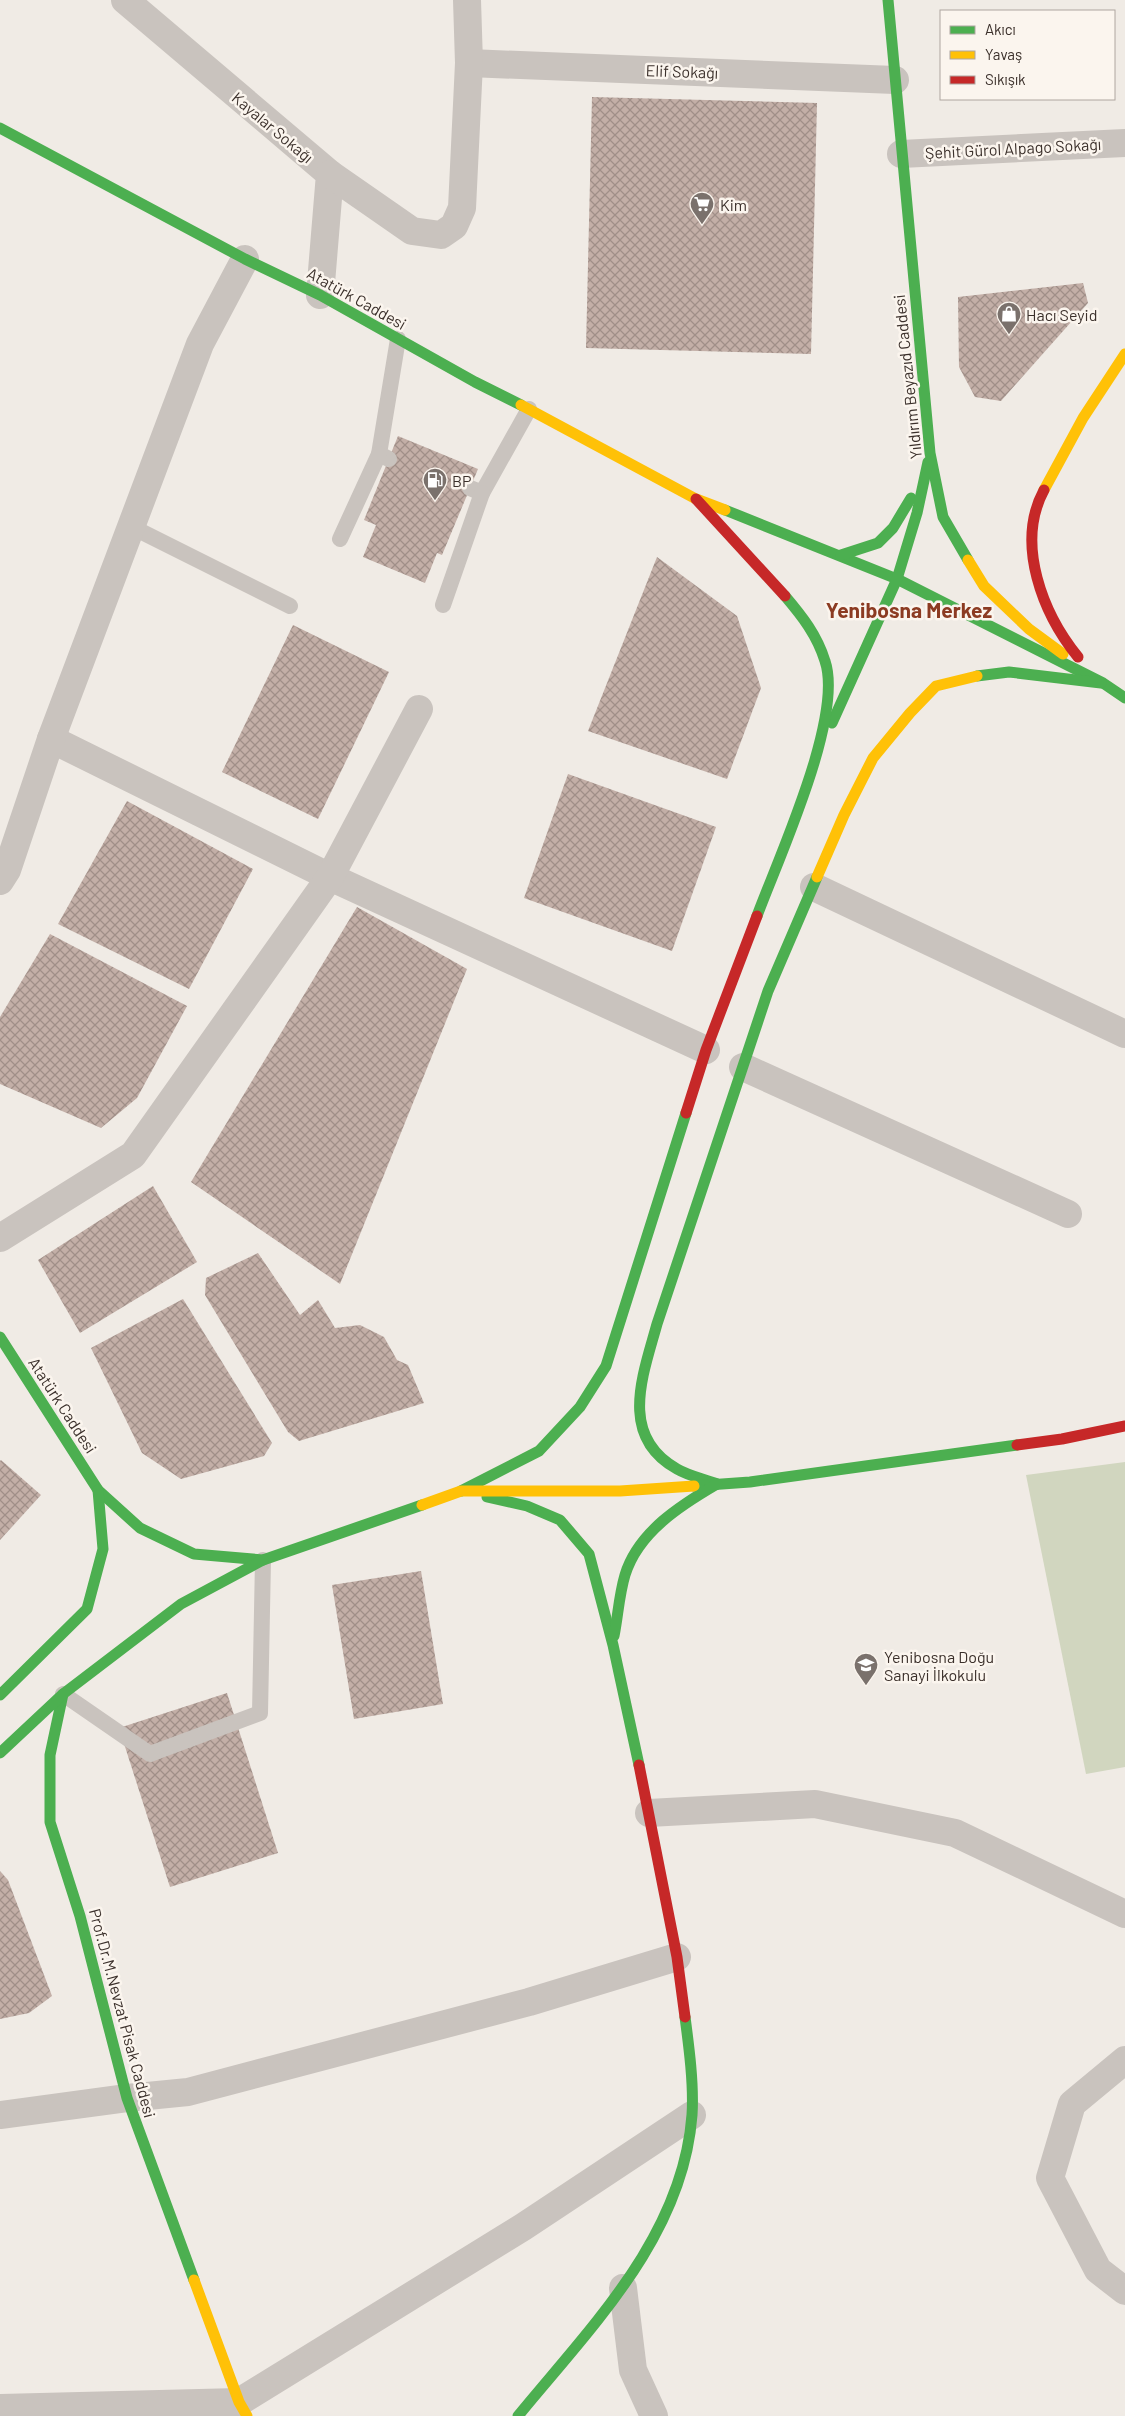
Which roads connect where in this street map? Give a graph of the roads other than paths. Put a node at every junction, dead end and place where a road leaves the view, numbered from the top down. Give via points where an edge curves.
1 (125, 0) edge
2 (467, 0) edge
3 (888, 0) edge
4 (469, 63) junction
5 (895, 80) junction
6 (0, 128) edge
7 (1125, 143) edge
8 (901, 154) junction
9 (330, 174) junction
10 (245, 259) junction
11 (320, 295) junction
12 (398, 339) junction
13 (1125, 354) edge
14 (530, 409) junction
15 (930, 453) junction
16 (696, 499) junction
17 (132, 527) junction
18 (340, 539) dead end
19 (841, 555) junction
20 (897, 579) junction
21 (290, 606) dead end
22 (443, 606) dead end
23 (1103, 683) junction
24 (1125, 698) edge
25 (419, 709) dead end
26 (51, 739) junction
27 (820, 749) junction
28 (2, 872) edge
29 (330, 877) junction
30 (814, 887) junction
31 (1125, 1034) edge
32 (706, 1050) junction
33 (742, 1068) junction
34 (1068, 1214) dead end
35 (0, 1238) edge
36 (0, 1337) edge
37 (1125, 1426) edge
38 (717, 1484) junction
39 (98, 1490) junction
40 (461, 1490) junction
41 (263, 1560) junction
42 (613, 1645) junction
43 (64, 1694) junction
44 (0, 1695) edge
45 (0, 1753) edge
46 (649, 1813) junction
47 (1125, 1914) edge
48 (677, 1957) junction
49 (1125, 2060) edge
50 (127, 2098) junction
51 (692, 2114) junction
52 (0, 2115) edge
53 (623, 2288) junction
54 (1125, 2292) edge
55 (0, 2408) edge
56 (243, 2409) edge
57 (518, 2416) edge
58 (654, 2416) edge

1 - 9 street, Kayalar Sokağı
2 - 4 street
3 - 5 main road, Yıldırım Beyazıd Caddesi
4 - 5 street, Elif Sokağı
4 - 9 street via 462,208 454,226 441,235 412,231
5 - 8 main road, Yıldırım Beyazıd Caddesi
6 - 10 main road, Atatürk Caddesi
7 - 8 street, Şehit Gürol Alpago Sokağı
8 - 15 main road, Yıldırım Beyazıd Caddesi
9 - 11 street, Kayalar Sokağı
10 - 11 main road, Atatürk Caddesi
10 - 17 street via 200,344
11 - 12 main road, Atatürk Caddesi
12 - 14 main road, Atatürk Caddesi
12 - 18 lane via 384,457
13 - 23 main road via 1092,399 1033,514 1034,562 1046,607 1068,646
14 - 16 main road, Atatürk Caddesi
14 - 22 lane via 476,491
15 - 19 main road via 908,505 893,528 878,542
15 - 20 main road via 917,513
15 - 23 main road, Yıldırım Beyazıd Caddesi via 943,517 984,586 1029,629
16 - 19 main road
16 - 27 main road via 808,623 826,662 828,694
17 - 21 lane
17 - 26 street
19 - 20 main road
20 - 23 main road
20 - 27 main road
23 - 24 main road
23 - 30 main road via 1009,672 967,677 936,686 873,758 844,815
25 - 29 street
26 - 28 street
26 - 29 street
27 - 32 main road
29 - 32 street
29 - 35 street via 133,1155
30 - 31 street
30 - 33 main road via 768,991
32 - 40 main road via 606,1366 580,1407 539,1451
33 - 34 street
33 - 38 main road via 657,1324 642,1380 639,1412 643,1434 656,1452 677,1469
36 - 39 main road, Atatürk Caddesi
37 - 38 main road via 1043,1442
38 - 40 main road via 620,1491
38 - 42 main road via 675,1509 650,1534 627,1568
39 - 41 main road via 140,1528 194,1554
39 - 44 main road via 102,1549 87,1609
40 - 41 main road
40 - 42 main road via 526,1506 560,1520 589,1554
41 - 43 main road via 181,1604
41 - 43 lane via 260,1713 150,1754
42 - 46 main road
43 - 45 main road
43 - 50 main road, Prof.Dr.M.Nevzat Pisak Caddesi via 50,1755 50,1822 80,1916
46 - 47 street via 815,1804 955,1833
46 - 48 main road
48 - 50 street via 529,2002 188,2092
48 - 51 main road via 688,2043
49 - 54 street via 1072,2104 1050,2178 1098,2270
50 - 52 street
50 - 56 main road, Prof.Dr.M.Nevzat Pisak Caddesi
51 - 53 main road via 684,2161 667,2215
51 - 56 street
53 - 57 main road
53 - 58 street via 632,2370
55 - 56 street

